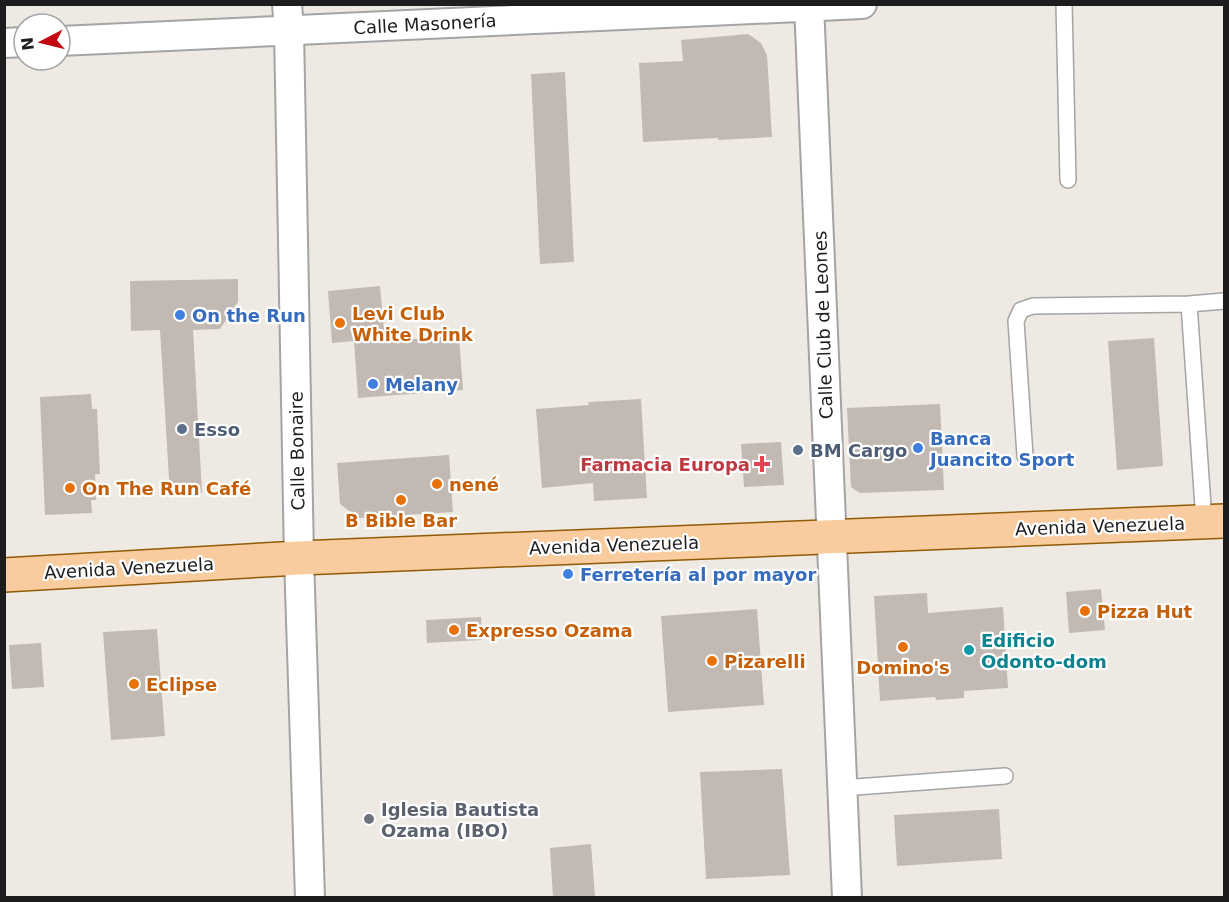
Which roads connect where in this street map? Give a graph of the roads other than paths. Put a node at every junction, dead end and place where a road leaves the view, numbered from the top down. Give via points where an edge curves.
1 (862, 4) edge
2 (1064, 4) edge
3 (809, 6) edge
4 (288, 17) edge
5 (72, 40) edge
6 (1068, 180) dead end
7 (1224, 301) edge
8 (1189, 304) junction
9 (1025, 456) dead end
10 (1214, 521) edge
11 (832, 537) junction
12 (299, 558) junction
13 (4, 575) edge
14 (1005, 776) dead end
15 (842, 788) junction
16 (310, 897) edge
17 (847, 897) edge

1 - 3 street, Calle Masonería
2 - 6 lane
3 - 4 street, Calle Masonería
3 - 11 street, Calle Club de Leones
4 - 5 street, Calle Masonería
4 - 12 street, Calle Bonaire
7 - 8 lane
8 - 9 lane via 1033,306 1021,310 1016,321
8 - 10 lane
10 - 11 main road, Avenida Venezuela
11 - 12 main road, Avenida Venezuela
11 - 15 street, Calle Club de Leones
12 - 13 main road, Avenida Venezuela
12 - 16 street, Calle Bonaire
14 - 15 lane
15 - 17 street, Calle Club de Leones

